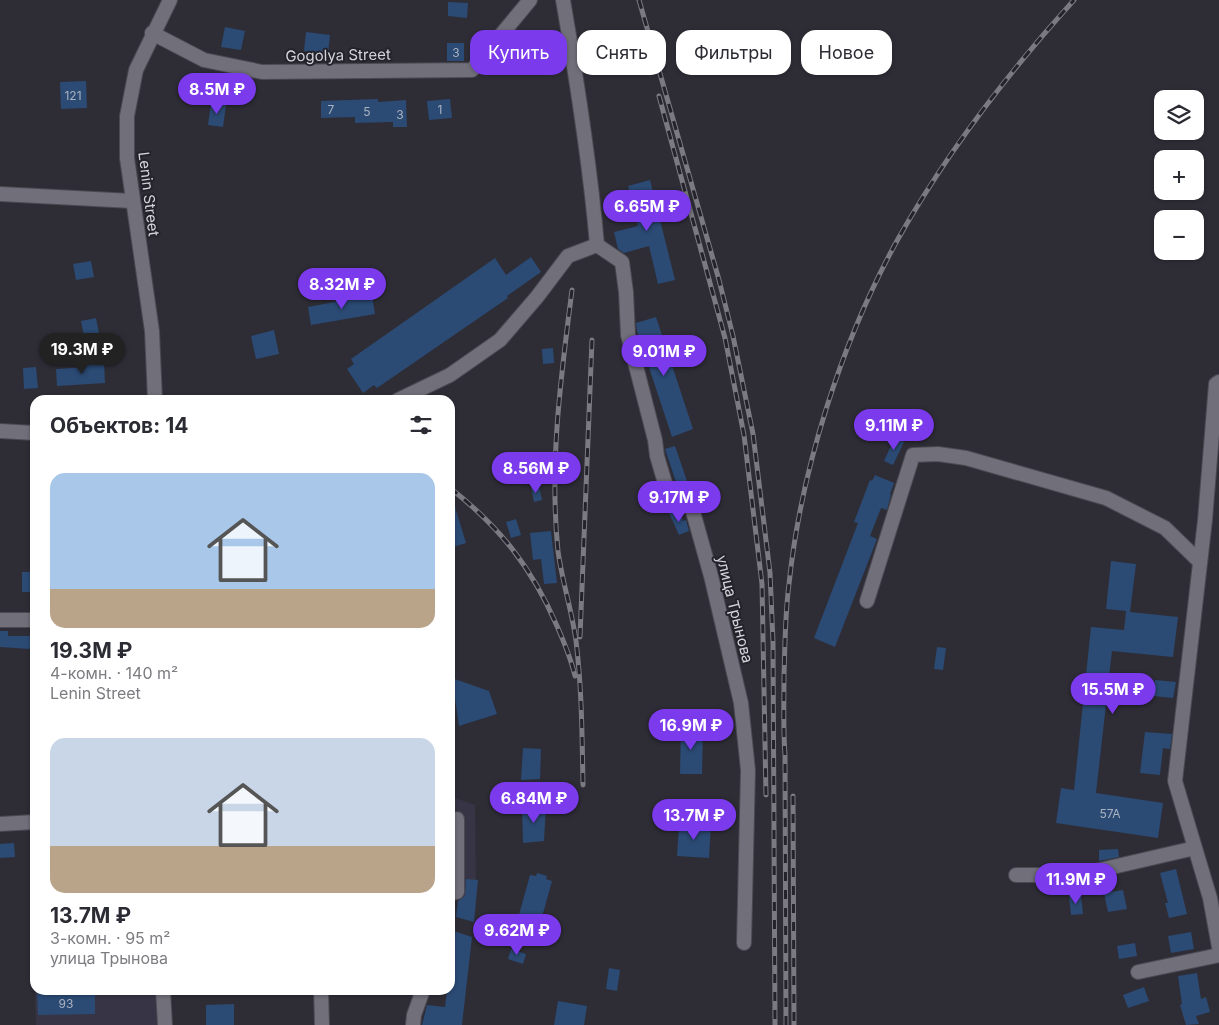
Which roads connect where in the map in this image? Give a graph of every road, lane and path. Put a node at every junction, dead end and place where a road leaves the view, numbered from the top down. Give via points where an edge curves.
1 (170, 0) edge
2 (530, 0) edge
3 (563, 0) edge
4 (152, 33) junction
5 (0, 194) edge
6 (132, 201) junction
7 (597, 245) junction
8 (1219, 382) edge
9 (155, 395) edge
10 (408, 395) edge
11 (0, 431) edge
12 (30, 433) edge
13 (1200, 562) junction
14 (867, 601) dead end
15 (0, 620) edge
16 (30, 620) edge
17 (457, 819) dead end
18 (30, 822) edge
19 (0, 824) edge
20 (1195, 848) junction
21 (1016, 875) dead end
22 (455, 892) edge
23 (744, 943) dead end
24 (1219, 947) edge
25 (1219, 955) edge
26 (1138, 972) dead end
27 (163, 995) edge
28 (322, 995) edge
29 (420, 995) edge
30 (165, 1025) edge
31 (322, 1025) edge
32 (413, 1025) edge

1 - 4 street, Lenin Street
2 - 4 street, Gogolya Street via 472,70 262,72 204,60
3 - 7 street via 579,92
4 - 6 street, Lenin Street via 136,70 127,116
5 - 6 street
6 - 9 street, Lenin Street via 152,331
7 - 10 street via 568,256 500,340 450,375
7 - 23 street, улица Трынова via 622,262 628,336 656,440 657,456 670,500 692,508 741,703 748,770
8 - 13 street via 1216,384
11 - 12 street
13 - 14 street via 1165,528 1106,498 966,458 913,455
13 - 20 street via 1174,781
15 - 16 street
17 - 22 street
18 - 19 street
20 - 21 street via 1078,875
20 - 24 street via 1210,898
25 - 26 street
27 - 30 street
28 - 31 street
29 - 32 street

